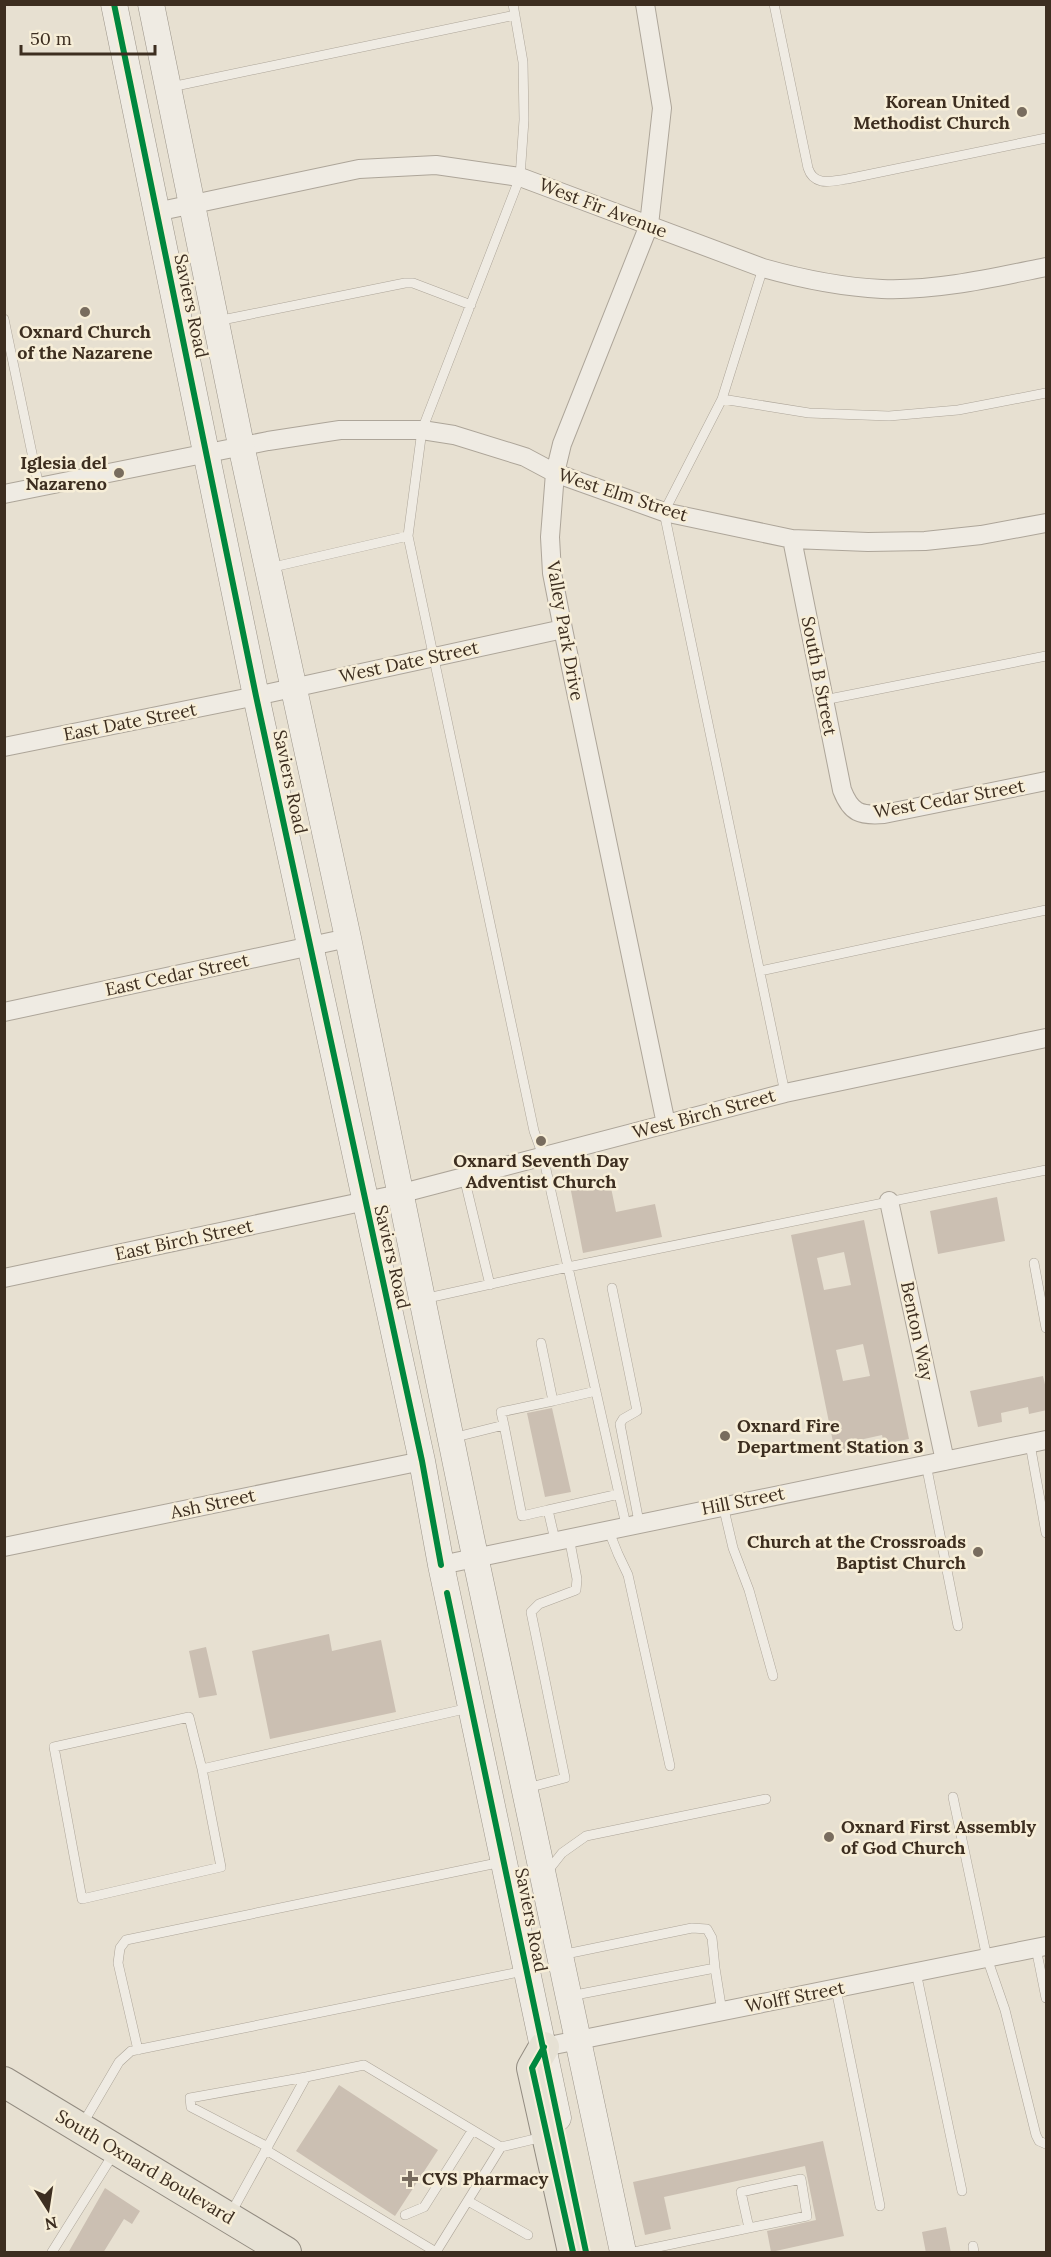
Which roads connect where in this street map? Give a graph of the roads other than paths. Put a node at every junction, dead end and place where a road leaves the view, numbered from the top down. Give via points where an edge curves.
1 (114, 4) edge
2 (151, 4) edge
3 (513, 4) edge
4 (645, 4) edge
5 (774, 4) edge
6 (515, 15) junction
7 (168, 88) junction
8 (1047, 138) edge
9 (520, 177) junction
10 (192, 205) junction
11 (156, 212) junction
12 (649, 225) junction
13 (1047, 267) edge
14 (763, 268) junction
15 (471, 305) junction
16 (4, 319) edge
17 (215, 322) junction
18 (1047, 393) edge
19 (722, 399) junction
20 (422, 430) junction
21 (241, 445) junction
22 (206, 453) junction
23 (555, 473) junction
24 (39, 487) junction
25 (4, 494) edge
26 (664, 512) junction
27 (1047, 523) edge
28 (408, 536) junction
29 (792, 539) junction
30 (267, 569) junction
31 (563, 629) junction
32 (432, 656) junction
33 (1047, 656) edge
34 (292, 688) junction
35 (256, 696) junction
36 (824, 700) junction
37 (4, 747) edge
38 (1047, 781) edge
39 (853, 810) joint
40 (1047, 910) edge
41 (348, 938) junction
42 (310, 947) junction
43 (760, 971) junction
44 (4, 1012) edge
45 (1047, 1038) edge
46 (785, 1093) junction
47 (666, 1124) junction
48 (543, 1156) junction
49 (1047, 1170) edge
50 (464, 1177) junction
51 (399, 1194) junction
52 (889, 1201) junction
53 (364, 1202) junction
54 (1034, 1263) dead end
55 (568, 1267) junction
56 (4, 1278) edge
57 (490, 1285) junction
58 (612, 1288) dead end
59 (422, 1300) junction
60 (1047, 1328) edge
61 (541, 1342) dead end
62 (596, 1391) junction
63 (553, 1401) junction
64 (504, 1425) junction
65 (450, 1438) junction
66 (1038, 1442) edge
67 (422, 1461) junction
68 (945, 1461) junction
69 (926, 1464) junction
70 (620, 1494) junction
71 (723, 1506) junction
72 (548, 1510) junction
73 (624, 1526) junction
74 (1047, 1533) edge
75 (562, 1539) junction
76 (4, 1547) edge
77 (475, 1557) junction
78 (441, 1564) junction
79 (958, 1626) dead end
80 (773, 1676) dead end
81 (471, 1707) junction
82 (670, 1766) dead end
83 (202, 1769) junction
84 (525, 1788) junction
85 (953, 1797) dead end
86 (766, 1799) dead end
87 (504, 1862) junction
88 (544, 1876) junction
89 (1042, 1947) edge
90 (561, 1955) junction
91 (987, 1958) junction
92 (715, 1968) junction
93 (526, 1971) junction
94 (916, 1972) junction
95 (836, 1989) junction
96 (570, 1996) junction
97 (1047, 1998) edge
98 (722, 2012) junction
99 (579, 2040) junction
100 (544, 2047) junction
101 (138, 2050) junction
102 (306, 2077) junction
103 (4, 2082) edge
104 (80, 2128) junction
105 (472, 2131) junction
106 (554, 2135) junction
107 (1047, 2144) edge
108 (501, 2147) junction
109 (267, 2149) junction
110 (116, 2150) junction
111 (962, 2191) dead end
112 (468, 2201) junction
113 (880, 2206) dead end
114 (405, 2215) dead end
115 (229, 2218) junction
116 (392, 2218) dead end
117 (380, 2219) junction
118 (749, 2228) junction
119 (528, 2235) dead end
120 (436, 2252) edge
121 (52, 2253) edge
122 (285, 2253) edge
123 (573, 2253) edge
124 (586, 2253) edge
125 (623, 2253) edge
126 (634, 2253) edge

1 - 11 main road, Saviers Road
2 - 7 main road, Saviers Road
3 - 6 lane
4 - 12 street, Valley Park Drive via 662,108
5 - 8 lane via 808,168 816,179 826,183
6 - 7 lane
6 - 9 lane via 524,85
7 - 10 main road, Saviers Road
9 - 10 street, West Fir Avenue via 436,165 359,169
9 - 12 street, West Fir Avenue
9 - 15 lane
10 - 11 street, West Fir Avenue
10 - 17 main road, Saviers Road
11 - 22 main road, Saviers Road
12 - 14 street, West Fir Avenue
12 - 23 street, Valley Park Drive via 562,444
13 - 14 street, West Fir Avenue via 977,282 883,289 802,279
14 - 19 lane
15 - 17 lane via 405,283
15 - 20 lane
16 - 24 lane
17 - 21 main road, Saviers Road
18 - 19 lane via 958,410 889,416 808,413
19 - 26 lane
20 - 21 street, West Elm Street via 340,430
20 - 23 street, West Elm Street via 454,435 515,454
20 - 28 lane
21 - 22 street, West Elm Street
21 - 30 main road, Saviers Road
22 - 24 street, West Elm Street
22 - 35 main road, Saviers Road
23 - 26 street, West Elm Street
23 - 31 street, Valley Park Drive via 550,537 552,573
24 - 25 street, West Elm Street
26 - 29 street, West Elm Street
26 - 43 lane
27 - 29 street, West Elm Street via 925,541
28 - 30 lane
28 - 32 lane
29 - 36 street, South B Street
30 - 34 main road, Saviers Road
31 - 32 street, West Date Street
31 - 47 street, Valley Park Drive
32 - 34 street, West Date Street
32 - 48 lane via 534,1131
33 - 36 lane
34 - 35 street, West Date Street
34 - 41 main road, Saviers Road
35 - 37 street, East Date Street
35 - 42 main road, Saviers Road
36 - 39 street, South B Street via 842,790
38 - 39 street, West Cedar Street via 884,814
40 - 43 lane
41 - 42 street, East Cedar Street
41 - 51 main road, Saviers Road
42 - 44 street, East Cedar Street
42 - 53 main road, Saviers Road
43 - 46 lane
45 - 46 street, West Birch Street
46 - 47 street, West Birch Street
47 - 48 street, West Birch Street
48 - 50 street, West Birch Street
48 - 55 lane
49 - 52 lane
50 - 51 street, West Birch Street
50 - 57 lane
51 - 53 street, West Birch Street
51 - 59 main road, Saviers Road
52 - 55 lane
52 - 68 street, Benton Way
53 - 56 street, East Birch Street
53 - 67 main road, Saviers Road
54 - 60 lane
55 - 57 lane
55 - 62 lane
57 - 59 lane
58 - 73 lane via 637,1411 620,1424
59 - 65 main road, Saviers Road
61 - 63 lane
62 - 63 lane
62 - 70 lane
63 - 64 lane via 501,1412
64 - 65 lane
64 - 72 lane via 522,1516
65 - 77 main road, Saviers Road
66 - 68 street, Hill Street
66 - 74 lane
67 - 76 street, Ash Street
67 - 78 main road, Saviers Road
68 - 69 street, Hill Street
69 - 71 street, Hill Street
69 - 79 lane
70 - 72 lane
70 - 73 lane
71 - 73 street, Hill Street
71 - 80 lane
72 - 75 lane
73 - 75 street, Hill Street
73 - 82 lane via 618,1554 628,1575
75 - 77 street, Hill Street
75 - 84 lane via 577,1579 576,1590 538,1604 531,1612 565,1778
77 - 78 street, Hill Street
77 - 84 main road, Saviers Road
78 - 81 main road, Saviers Road
81 - 83 lane
81 - 87 main road, Saviers Road
83 - 83 lane via 221,1867 82,1899 54,1746 189,1718
84 - 88 main road, Saviers Road
85 - 91 lane
86 - 88 lane via 586,1836 562,1853
87 - 93 main road, Saviers Road
87 - 101 lane via 126,1940 120,1948 118,1963
88 - 90 main road, Saviers Road
89 - 91 street, Wolff Street
89 - 97 lane
90 - 92 lane via 692,1928 707,1929 712,1938
90 - 96 main road, Saviers Road
91 - 94 street, Wolff Street
91 - 107 lane via 1005,2010 1036,2134
92 - 96 lane
92 - 98 lane
93 - 100 main road, Saviers Road
93 - 101 lane
94 - 95 street, Wolff Street
94 - 111 lane
95 - 98 street, Wolff Street
95 - 113 lane
96 - 99 main road, Saviers Road
98 - 99 street, Wolff Street
99 - 100 street, Wolff Street
99 - 125 main road, Saviers Road
100 - 106 main road via 532,2068
101 - 104 lane via 119,2062
102 - 105 lane via 364,2065
102 - 109 lane
102 - 109 lane via 190,2098 191,2107
103 - 104 main road, South Oxnard Boulevard
104 - 110 main road, South Oxnard Boulevard
105 - 108 lane
105 - 114 lane via 424,2207
106 - 108 lane
106 - 123 main road
106 - 124 main road
108 - 112 lane
109 - 115 lane
109 - 117 lane
110 - 115 main road, South Oxnard Boulevard
110 - 121 lane
112 - 119 lane
112 - 120 lane
115 - 122 main road, South Oxnard Boulevard
116 - 117 lane
117 - 120 lane
118 - 118 lane via 807,2216 801,2179 741,2192
118 - 126 lane

